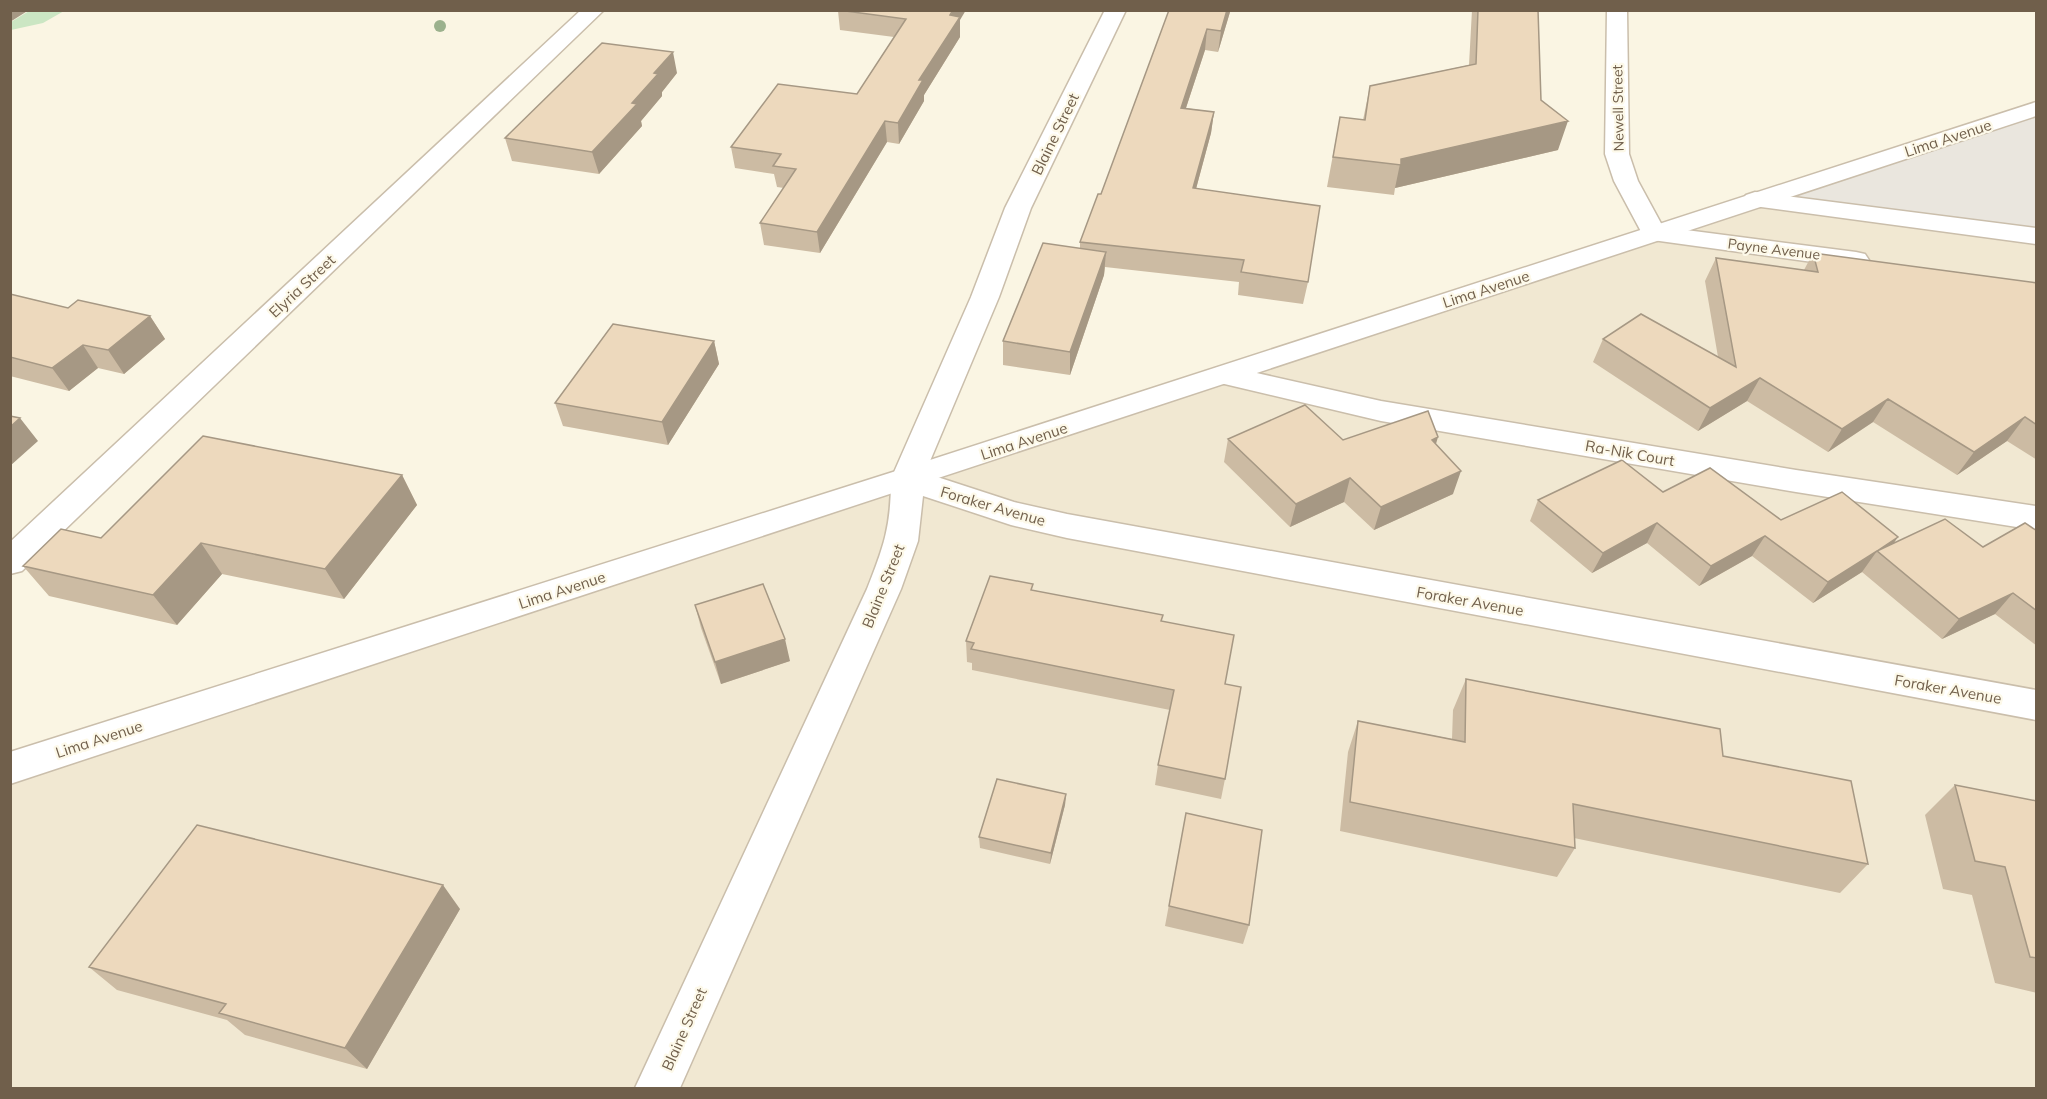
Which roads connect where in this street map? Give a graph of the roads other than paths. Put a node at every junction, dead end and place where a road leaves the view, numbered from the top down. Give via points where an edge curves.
1 (594, 10) edge
2 (1116, 10) edge
3 (1617, 10) edge
4 (2037, 109) edge
5 (1755, 200) junction
6 (1653, 234) junction
7 (2037, 236) edge
8 (1886, 264) edge
9 (1226, 375) junction
10 (907, 479) junction
11 (2037, 518) edge
12 (10, 561) edge
13 (2037, 705) edge
14 (10, 768) edge
15 (657, 1089) edge

1 - 12 street, Elyria Street
2 - 10 street, Blaine Street via 1018,208 985,297
3 - 6 street, Newell Street via 1617,154
4 - 5 street, Lima Avenue
5 - 6 street, Lima Avenue
5 - 7 street
6 - 8 street, Payne Avenue
6 - 9 street, Lima Avenue
9 - 10 street, Lima Avenue
9 - 11 street, Ra-Nik Court via 1381,411
10 - 13 street, Foraker Avenue via 1011,513 1067,526
10 - 14 street, Lima Avenue
10 - 15 street, Blaine Street via 902,541 884,589

